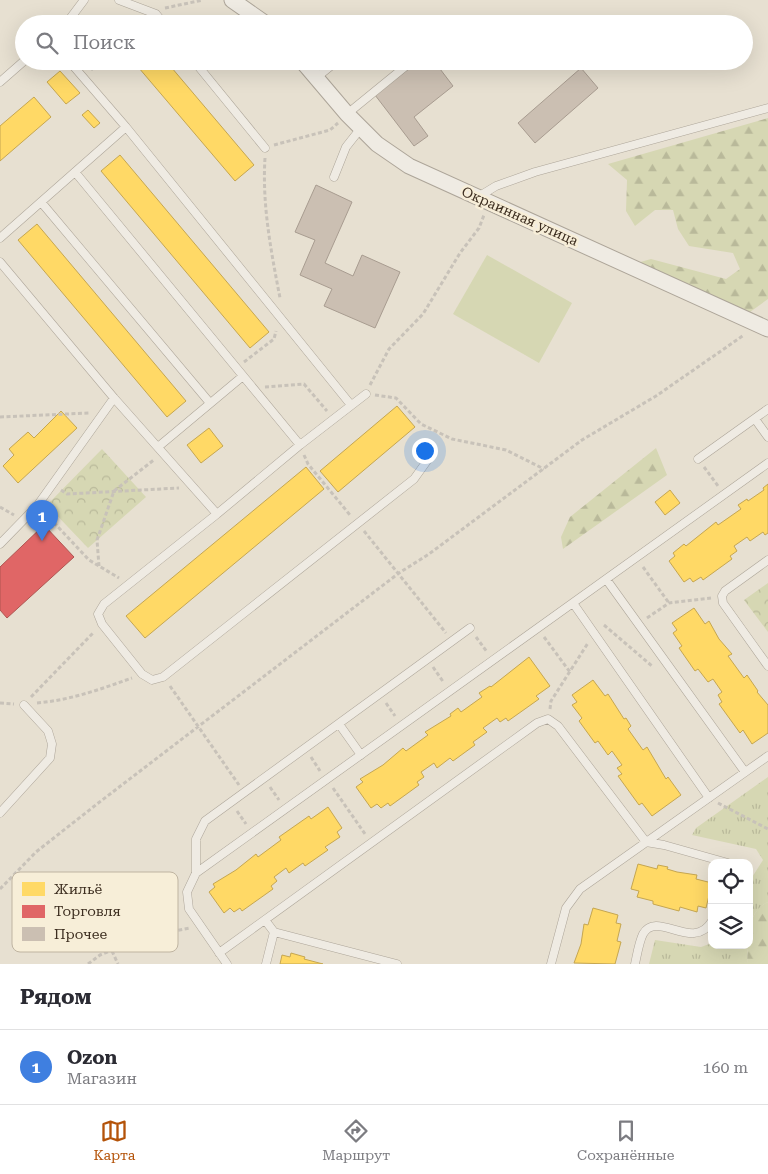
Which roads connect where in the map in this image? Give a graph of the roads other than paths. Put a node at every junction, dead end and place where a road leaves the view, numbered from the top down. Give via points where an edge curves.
1 (84, 0) edge
2 (119, 0) edge
3 (238, 1) edge
4 (73, 15) edge
5 (157, 15) edge
6 (255, 15) edge
7 (15, 69) edge
8 (77, 70) edge
9 (201, 70) edge
10 (309, 70) edge
11 (326, 70) edge
12 (401, 70) edge
13 (316, 78) junction
14 (0, 82) edge
15 (768, 108) edge
16 (347, 114) junction
17 (126, 127) junction
18 (361, 128) junction
19 (265, 148) road end
20 (75, 172) junction
21 (334, 177) dead end
22 (483, 200) junction
23 (41, 202) junction
24 (0, 238) edge
25 (0, 262) edge
26 (762, 326) edge
27 (243, 376) junction
28 (366, 394) road end
29 (114, 398) junction
30 (210, 403) junction
31 (351, 405) junction
32 (768, 410) edge
33 (755, 419) junction
34 (768, 436) edge
35 (300, 445) junction
36 (160, 450) junction
37 (429, 458) dead end
38 (698, 459) road end
39 (768, 463) edge
40 (217, 514) junction
41 (0, 544) edge
42 (768, 560) edge
43 (606, 579) junction
44 (573, 603) junction
45 (470, 628) road end
46 (768, 666) edge
47 (24, 705) road end
48 (339, 724) junction
49 (361, 755) junction
50 (768, 756) edge
51 (744, 772) junction
52 (709, 798) junction
53 (0, 813) edge
54 (646, 842) junction
55 (714, 859) edge
56 (196, 873) junction
57 (265, 920) junction
58 (708, 928) edge
59 (274, 932) junction
60 (219, 953) junction
61 (227, 964) edge
62 (266, 964) edge
63 (397, 964) edge
64 (551, 964) edge
65 (635, 964) edge

1 - 4 lane
2 - 5 lane
3 - 6 street
7 - 14 lane
8 - 17 lane
9 - 19 lane
10 - 13 street, Окраинная улица
11 - 13 lane
12 - 16 lane
13 - 16 street, Окраинная улица
15 - 22 lane via 535,172 496,186
16 - 18 street, Окраинная улица
17 - 20 lane
17 - 31 lane
18 - 21 lane via 346,147
18 - 22 street, Окраинная улица via 377,144 409,166
20 - 23 lane
20 - 27 lane
22 - 26 street, Окраинная улица
23 - 24 lane
23 - 30 lane
25 - 29 lane
27 - 30 lane
27 - 35 lane
28 - 31 lane
29 - 36 lane
29 - 41 lane via 37,506
30 - 36 lane
31 - 35 lane
32 - 33 lane
33 - 34 lane
33 - 38 lane
35 - 40 lane
36 - 40 lane
37 - 40 lane via 414,479 358,524 163,677 152,680 142,674 102,624 98,614 104,604
39 - 43 lane
42 - 46 lane via 722,596 723,603
43 - 44 lane
43 - 51 lane
44 - 49 lane
44 - 52 lane
45 - 48 lane
47 - 53 lane via 48,731 52,744 50,758
48 - 49 lane
48 - 56 lane via 205,821 196,839
49 - 56 lane
50 - 51 lane
51 - 52 lane
52 - 54 lane
54 - 55 lane
54 - 57 lane via 558,726 548,720 537,723
54 - 64 lane via 580,889 566,908
56 - 60 lane via 186,892 188,909
57 - 59 lane
57 - 60 lane
58 - 65 lane via 695,935 657,926 649,928 643,934
59 - 62 lane
59 - 63 lane
60 - 61 lane

